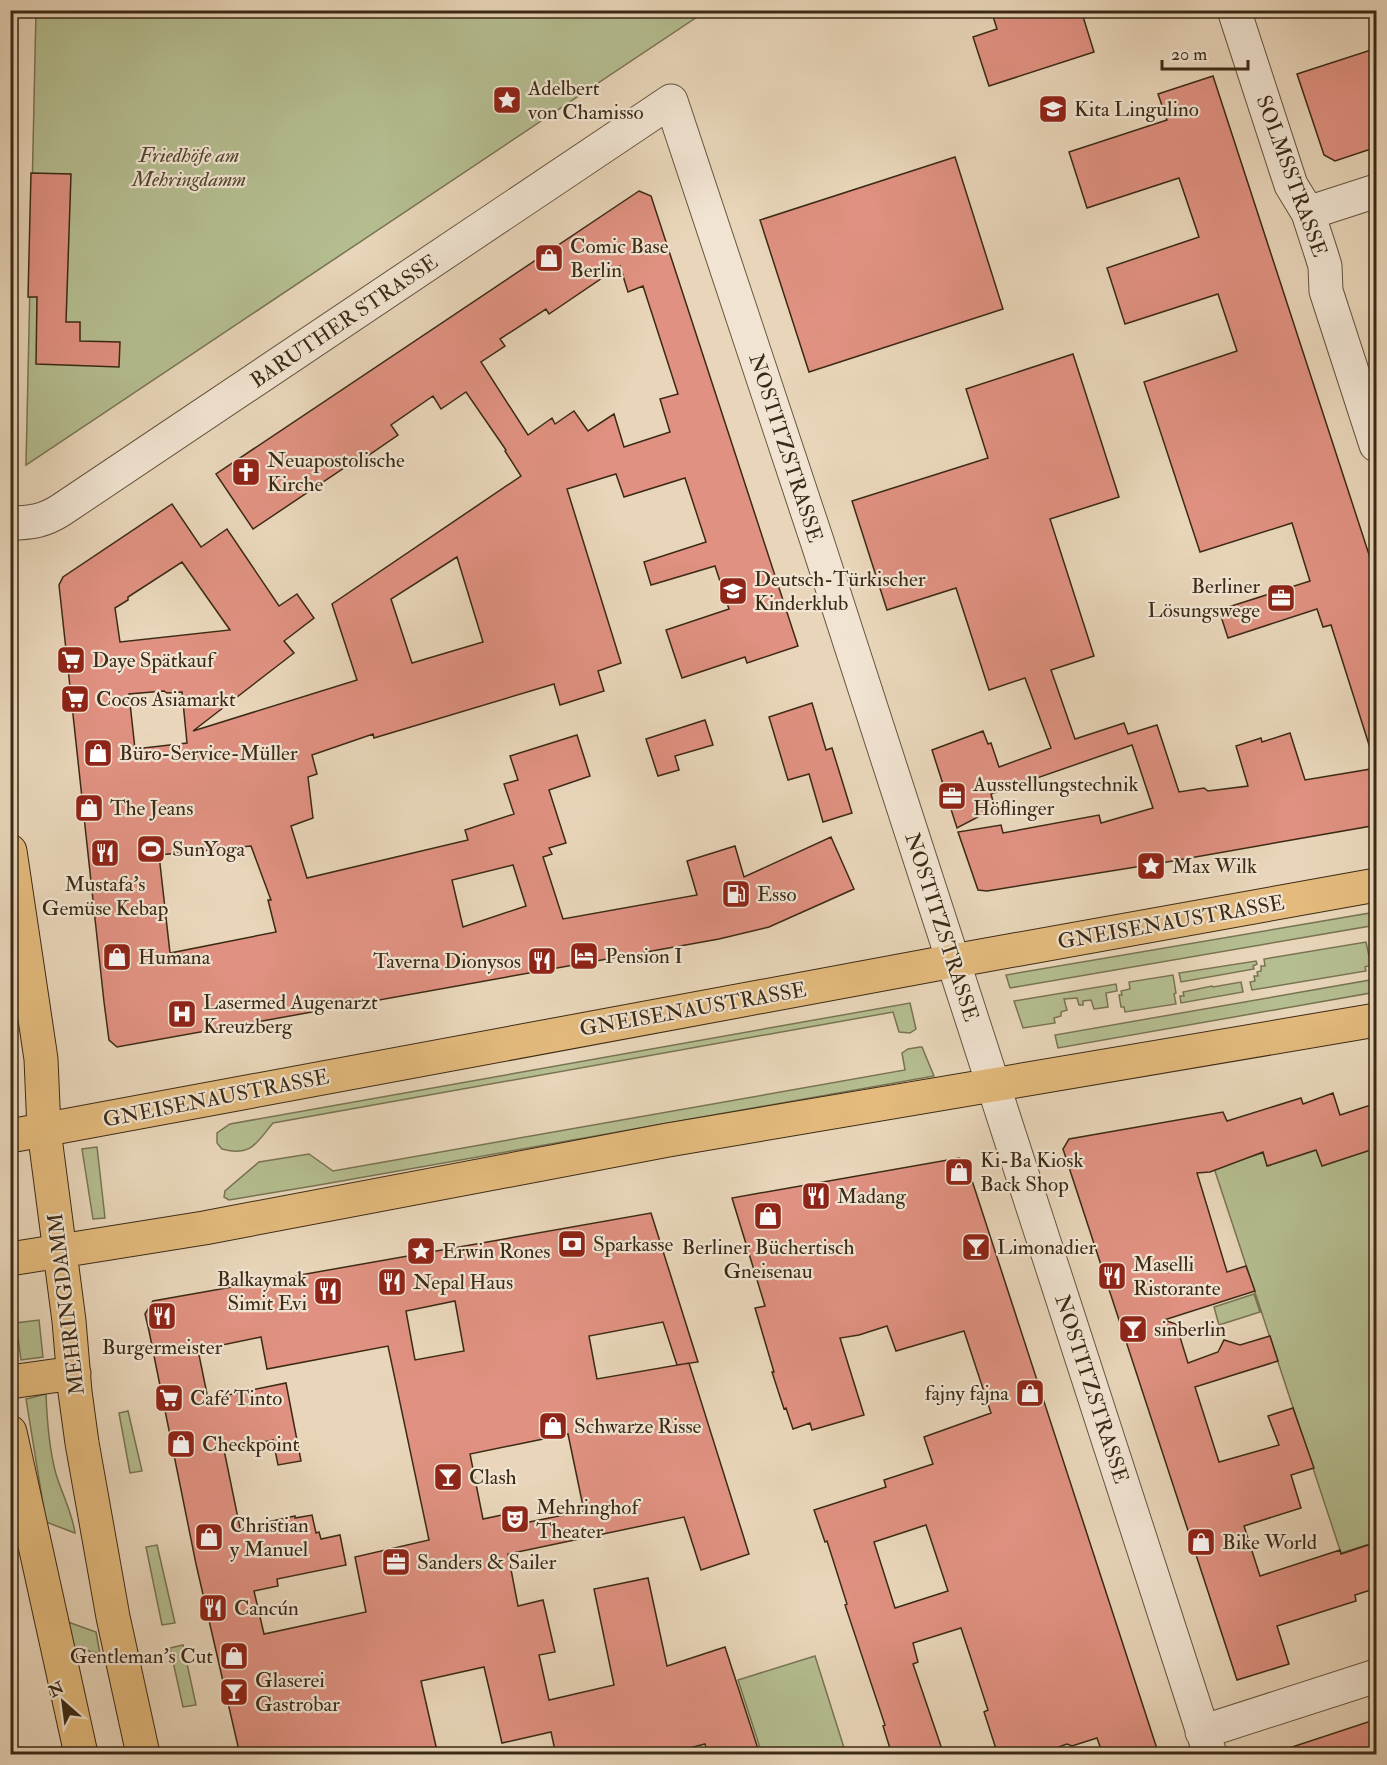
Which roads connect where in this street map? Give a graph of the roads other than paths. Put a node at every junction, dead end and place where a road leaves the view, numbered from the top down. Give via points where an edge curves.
1 (1234, 10) edge
2 (671, 101) joint
3 (1377, 191) edge
4 (1308, 213) junction
5 (1377, 445) edge
6 (10, 523) edge
7 (10, 851) edge
8 (1377, 885) edge
9 (953, 961) junction
10 (20, 995) edge
11 (1377, 1020) edge
12 (993, 1085) junction
13 (44, 1130) junction
14 (10, 1136) edge
15 (60, 1251) junction
16 (10, 1259) edge
17 (74, 1373) junction
18 (10, 1382) edge
19 (10, 1432) edge
20 (1377, 1676) edge
21 (1206, 1743) edge
22 (81, 1755) edge
23 (143, 1755) edge

1 - 4 street, SOLMSSTRASSE via 1291,185
2 - 6 street, BARUTHER STRASSE via 61,510 32,523
2 - 9 street, NOSTITZSTRASSE
3 - 4 street
4 - 5 street, SOLMSSTRASSE via 1325,266 1326,291
7 - 10 main road, MEHRINGDAMM
8 - 9 main road, GNEISENAUSTRASSE
9 - 12 street, NOSTITZSTRASSE
9 - 13 main road, GNEISENAUSTRASSE
10 - 13 main road, MEHRINGDAMM via 41,1059
11 - 12 main road
12 - 15 main road
12 - 21 street, NOSTITZSTRASSE
13 - 14 main road, GNEISENAUSTRASSE
13 - 15 main road, MEHRINGDAMM
15 - 16 main road
15 - 17 main road, MEHRINGDAMM
17 - 18 main road
17 - 23 main road, MEHRINGDAMM via 96,1523
19 - 22 main road
20 - 21 street

